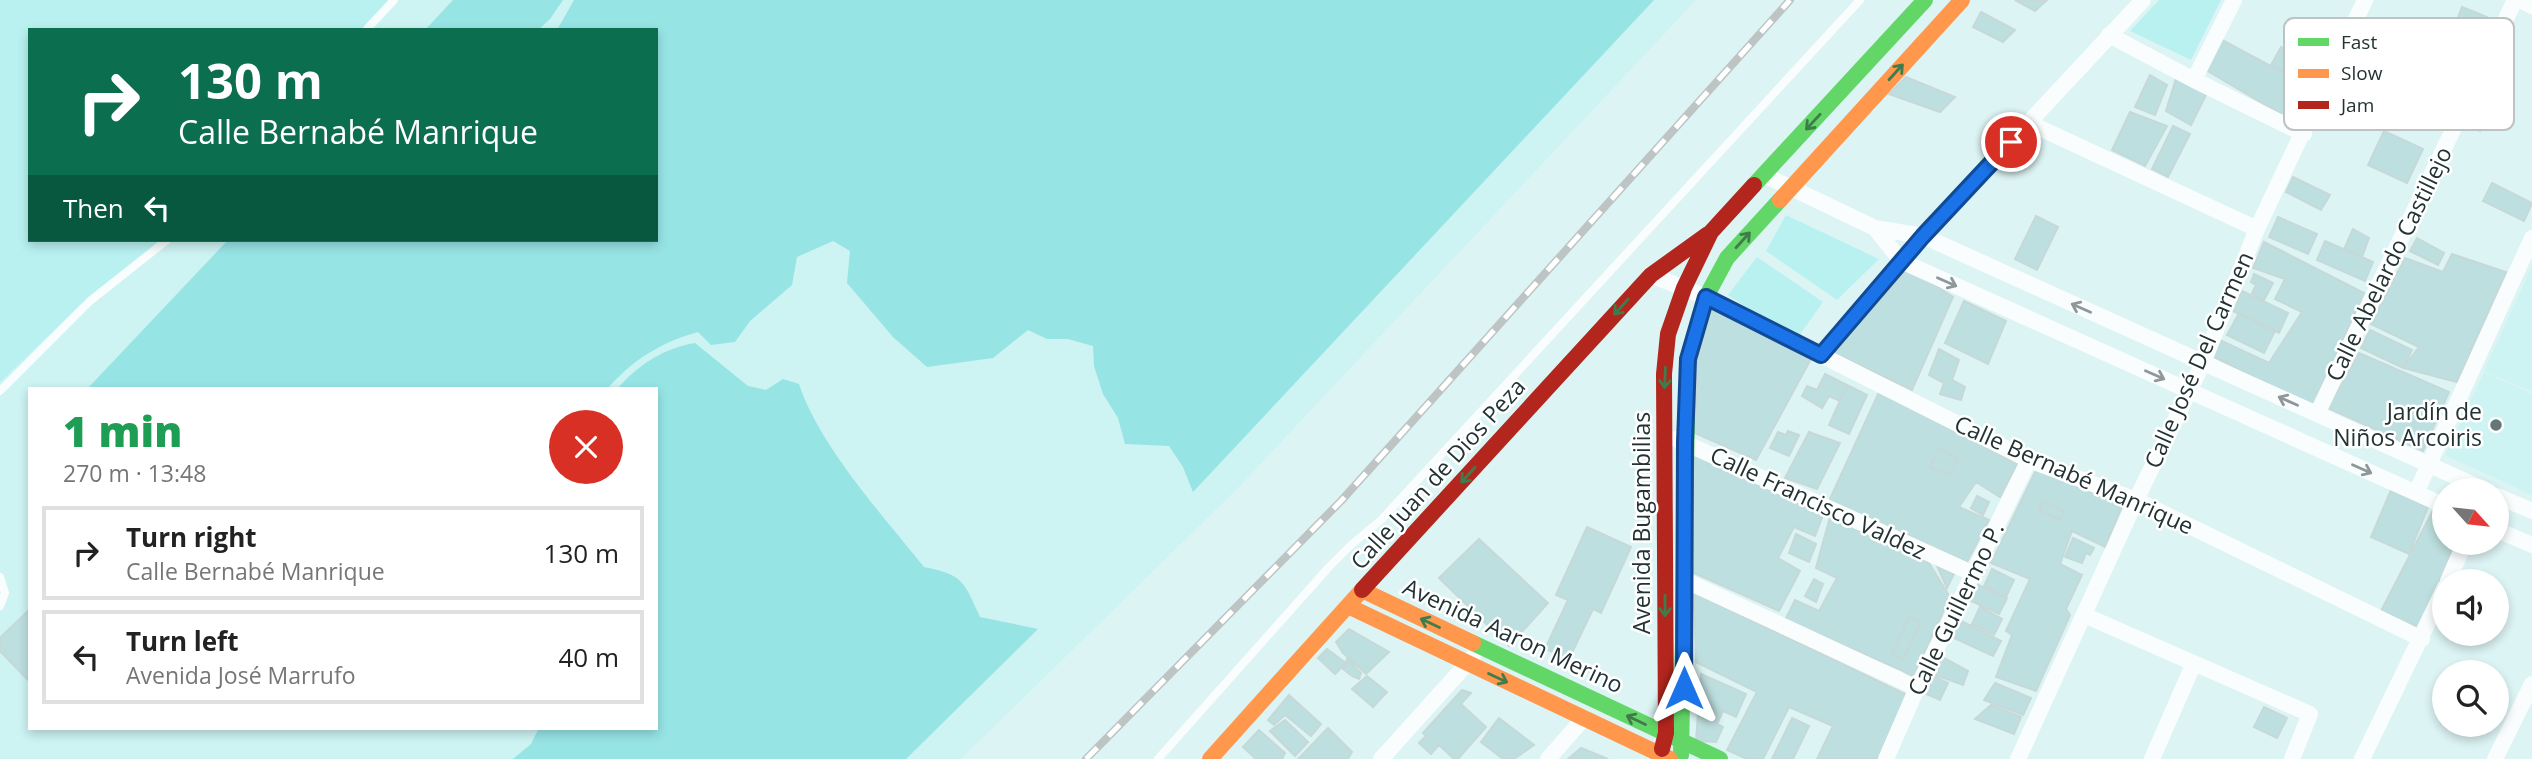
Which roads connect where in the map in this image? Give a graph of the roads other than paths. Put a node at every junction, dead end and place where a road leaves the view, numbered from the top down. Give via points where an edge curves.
1 (394, 0) edge
2 (1860, 0) edge
3 (1925, 0) edge
4 (1962, 0) edge
5 (2143, 0) edge
6 (2234, 0) edge
7 (2365, 0) edge
8 (2518, 0) edge
9 (2532, 6) edge
10 (2357, 18) edge
11 (2509, 18) edge
12 (368, 28) edge
13 (2109, 34) junction
14 (2193, 80) junction
15 (2029, 123) junction
16 (2284, 124) edge
17 (2296, 130) edge
18 (2306, 130) edge
19 (2455, 130) edge
20 (2304, 134) junction
21 (1764, 175) junction
22 (1791, 187) junction
23 (1875, 228) junction
24 (2258, 229) junction
25 (1711, 232) junction
26 (1923, 236) junction
27 (2532, 238) edge
28 (164, 242) edge
29 (1901, 261) junction
30 (1651, 275) junction
31 (1684, 288) junction
32 (1706, 297) junction
33 (1821, 355) junction
34 (2203, 363) junction
35 (2188, 390) junction
36 (0, 391) edge
37 (2317, 414) junction
38 (1664, 435) junction
39 (1685, 442) junction
40 (2029, 460) junction
41 (2428, 464) junction
42 (2459, 478) edge
43 (2416, 493) junction
44 (2136, 500) junction
45 (2432, 500) edge
46 (2510, 502) edge
47 (2532, 511) edge
48 (2510, 536) edge
49 (2532, 545) edge
50 (1972, 573) junction
51 (0, 577) edge
52 (1684, 580) junction
53 (1362, 590) junction
54 (0, 606) edge
55 (1348, 606) junction
56 (2084, 615) junction
57 (2432, 616) edge
58 (2422, 639) junction
59 (1481, 646) junction
60 (1468, 663) junction
61 (2194, 663) junction
62 (2532, 684) edge
63 (1916, 688) junction
64 (1584, 718) junction
65 (1666, 733) junction
66 (1683, 742) junction
67 (1663, 757) edge
68 (2296, 758) edge
69 (1158, 759) edge
70 (1210, 759) edge
71 (1381, 759) edge
72 (1548, 759) edge
73 (1680, 759) edge
74 (1720, 759) edge
75 (1886, 759) edge
76 (2018, 759) edge
77 (2152, 759) edge
78 (2362, 759) edge
79 (2496, 759) edge

1 - 12 lane
2 - 69 lane via 1381,520 1329,567
3 -> 21 main road, Calle Juan de Dios Peza
22 -> 4 main road
5 - 13 street
6 - 14 street
7 - 10 street, Calle José Del Carmen
8 - 9 street
8 - 11 street, Calle Abelardo Castillejo
13 - 14 street
13 - 15 street
14 - 16 street
15 - 24 street
15 - 26 street
17 - 20 street
18 - 20 street, Calle José Del Carmen
19 - 37 street, Calle Abelardo Castillejo
20 - 24 street, Calle José Del Carmen
21 - 22 street
21 - 25 main road, Calle Juan de Dios Peza
22 - 23 street
32 -> 22 main road via 1727,258
23 - 26 street
23 - 29 street
24 - 34 street, Calle José Del Carmen
25 - 30 main road, Calle Juan de Dios Peza
25 - 31 main road, Calle Juan de Dios Peza
26 - 29 street
34 -> 26 street
27 - 41 street
28 - 36 lane via 90,301
29 - 33 street
29 -> 35 street
30 - 31 street, Calle Bernabé Manrique
30 -> 53 main road, Calle Juan de Dios Peza
31 - 32 street, Calle Bernabé Manrique
31 -> 38 main road, Avenida Bugambilias via 1668,334
32 - 33 street, Calle Bernabé Manrique
32 - 39 main road, Avenida Bugambilias via 1688,359
33 - 40 street, Calle Bernabé Manrique
34 - 35 street, Calle José Del Carmen
37 -> 34 street
35 -> 43 street
35 - 44 street, Calle José Del Carmen
37 - 41 street
38 - 39 street, Calle Francisco Valdez
38 -> 65 main road, Avenida Bugambilias
39 - 50 street, Calle Francisco Valdez
39 - 52 main road, Avenida Bugambilias
40 - 44 street, Calle Bernabé Manrique
40 - 50 street, Calle Guillermo P.
41 - 42 street
41 - 43 street
43 - 45 street
44 - 56 street, Calle José Del Carmen
44 - 58 street, Calle Bernabé Manrique
46 - 47 street
48 - 49 street
50 - 63 street, Calle Guillermo P.
51 - 54 lane via 5,593
52 - 63 street
52 - 66 main road, Avenida Bugambilias
53 - 55 main road, Calle Juan de Dios Peza
59 -> 53 main road, Avenida Aaron Merino
55 - 60 main road, Avenida Aaron Merino
55 - 70 main road, Calle Juan de Dios Peza
56 - 61 street
56 - 76 street, Calle José Del Carmen
57 - 58 street
58 - 78 street
59 - 60 street
65 -> 59 main road, Avenida Aaron Merino
60 -> 64 main road, Avenida Aaron Merino
60 - 71 street
61 - 68 street via 2310,715
61 - 77 street
62 - 79 street
63 - 75 street, Calle Guillermo P.
64 - 67 main road, Avenida Aaron Merino
64 - 72 street
65 - 66 main road, Avenida Aaron Merino
65 - 67 main road, Avenida Bugambilias
66 - 73 main road, Avenida Bugambilias
66 - 74 main road, Avenida Aaron Merino

